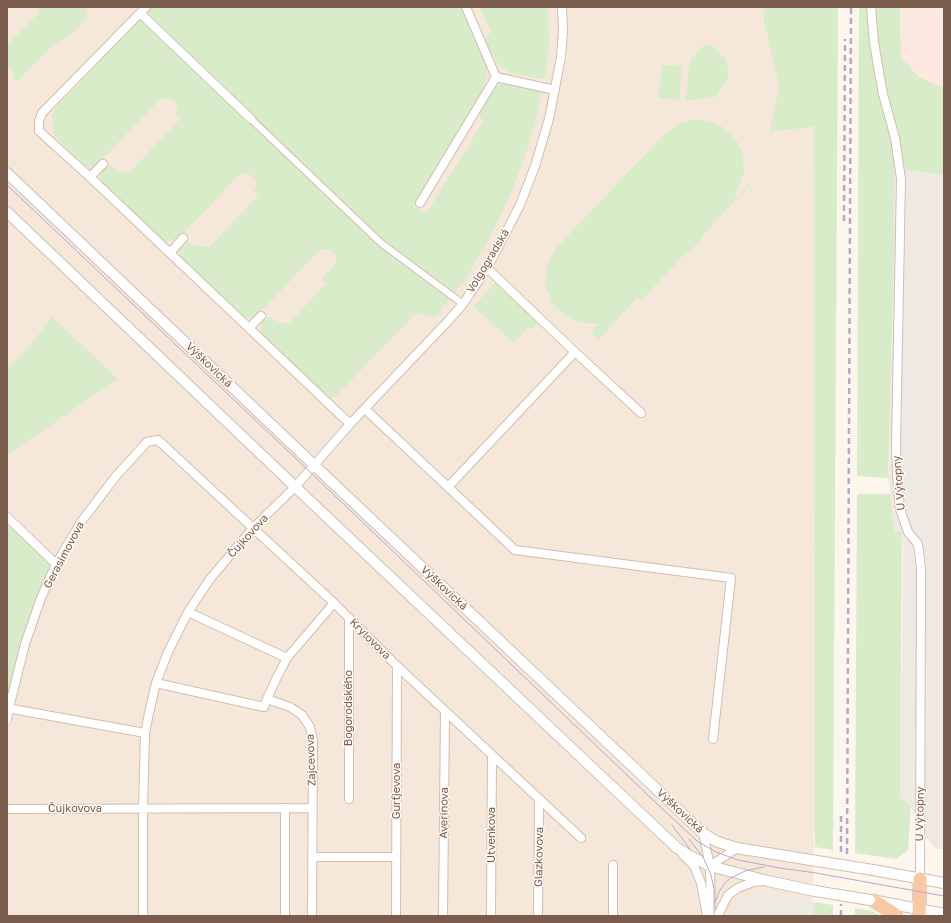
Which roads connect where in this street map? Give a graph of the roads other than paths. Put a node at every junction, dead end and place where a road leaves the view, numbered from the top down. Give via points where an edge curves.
1 (466, 7) edge
2 (562, 7) edge
3 (871, 7) edge
4 (143, 10) edge
5 (496, 77) junction
6 (555, 90) junction
7 (251, 119) joint
8 (103, 164) dead end
9 (7, 173) edge
10 (90, 177) junction
11 (420, 202) dead end
12 (7, 212) edge
13 (183, 238) dead end
14 (170, 252) junction
15 (487, 268) junction
16 (462, 304) junction
17 (261, 316) dead end
18 (249, 328) junction
19 (575, 352) junction
20 (365, 409) junction
21 (641, 412) dead end
22 (350, 424) junction
23 (158, 440) joint
24 (314, 465) junction
25 (295, 487) junction
26 (448, 487) junction
27 (7, 517) edge
28 (253, 528) junction
29 (56, 564) junction
30 (334, 603) junction
31 (188, 612) junction
32 (349, 618) junction
33 (287, 658) junction
34 (397, 666) junction
35 (156, 683) junction
36 (266, 703) junction
37 (8, 708) edge
38 (445, 711) junction
39 (7, 720) edge
40 (145, 733) junction
41 (714, 739) dead end
42 (492, 755) junction
43 (349, 799) dead end
44 (539, 799) junction
45 (143, 808) junction
46 (285, 808) junction
47 (313, 808) junction
48 (7, 809) edge
49 (704, 833) junction
50 (581, 838) dead end
51 (676, 847) junction
52 (737, 848) junction
53 (313, 857) junction
54 (396, 857) junction
55 (614, 865) dead end
56 (710, 866) junction
57 (920, 879) junction
58 (768, 881) junction
59 (944, 883) edge
60 (872, 900) junction
61 (919, 913) edge
62 (944, 914) edge
63 (143, 916) edge
64 (285, 916) edge
65 (312, 916) edge
66 (396, 916) edge
67 (443, 916) edge
68 (491, 916) edge
69 (538, 916) edge
70 (613, 916) edge
71 (707, 916) edge
72 (711, 916) edge
73 (718, 916) edge
74 (896, 916) edge

1 - 5 street
2 - 6 street, Volgogradská via 561,57
3 - 57 street, U Výtopny via 880,78 895,138 901,179 896,475 900,509 908,532 918,544 921,568
4 - 7 street
4 - 10 street via 42,113 39,121 39,131
5 - 6 street
5 - 11 street
6 - 15 street, Volgogradská via 535,166 517,211
7 - 16 street via 381,243
8 - 10 street
9 - 24 street, Výškovická
10 - 14 street
12 - 25 street
13 - 14 street
14 - 18 street
15 - 16 street, Volgogradská
15 - 19 street
16 - 20 street, Volgogradská
17 - 18 street
18 - 22 street
19 - 21 street
19 - 26 street
20 - 22 street, Volgogradská
20 - 26 street
22 - 24 street, Volgogradská
23 - 28 street, Krylovova
23 - 29 street, Gerasimovova via 147,442 116,476 81,522
24 - 25 street, Čujkovova
24 - 49 street, Výškovická
25 - 28 street, Čujkovova
25 - 51 street
26 - 41 street via 515,550 731,578
27 - 29 street
28 - 30 street, Krylovova
28 - 31 street, Čujkovova via 210,580
29 - 37 street, Gerasimovova via 25,644
30 - 32 street, Krylovova
30 - 33 street
31 - 33 street
31 - 35 street, Čujkovova
32 - 34 street, Krylovova
32 - 43 street, Bogorodského
33 - 36 street
34 - 38 street, Krylovova
34 - 54 street, Gurťjevova
35 - 36 street
35 - 40 street, Čujkovova
36 - 47 street, Zajcevova via 290,707 302,715 310,727 313,740
37 - 39 street, Gerasimovova
37 - 40 street
38 - 42 street, Krylovova
38 - 67 street, Averinova
40 - 45 street, Čujkovova
42 - 44 street, Krylovova
42 - 68 street, Utvenkova
44 - 50 street, Krylovova
44 - 69 street, Glazkovova
45 - 46 street, Čujkovova
45 - 48 street, Čujkovova
45 - 63 street, Čujkovova
46 - 47 street, Čujkovova
46 - 64 street
47 - 53 street, Zajcevova
49 - 52 street, Výškovická via 712,839
49 - 56 street
51 - 56 street
51 - 71 street via 694,866 701,883
52 - 56 street
52 - 57 street, Výškovická, bridge
53 - 54 street
53 - 65 street, Zajcevova
54 - 66 street, Gurťjevova
55 - 70 street
56 - 58 street
56 - 72 street
57 - 59 street, Výškovická
57 - 61 highway
58 - 60 street, bridge
58 - 73 street via 753,882 728,895
60 - 61 street
60 - 74 highway
61 - 62 street

